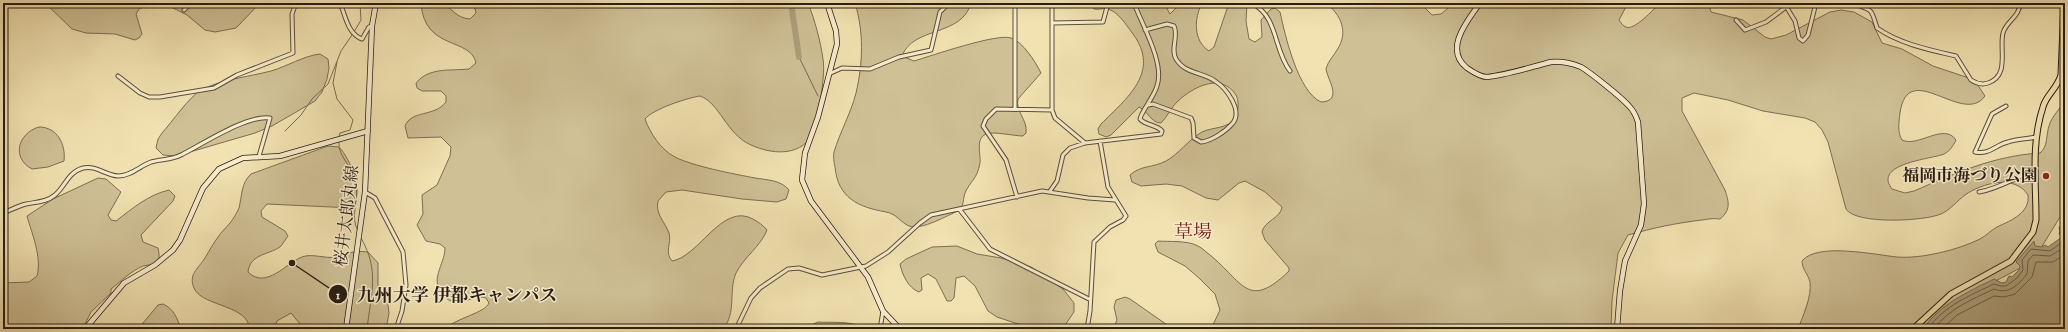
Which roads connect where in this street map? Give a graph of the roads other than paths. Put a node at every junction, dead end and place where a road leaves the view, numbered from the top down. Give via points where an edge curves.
1 (191, 3) edge
2 (296, 3) edge
3 (340, 3) edge
4 (376, 3) edge
5 (827, 3) edge
6 (949, 3) edge
7 (1015, 3) edge
8 (1025, 3) edge
9 (1134, 3) edge
10 (1252, 3) edge
11 (1480, 3) edge
12 (1784, 3) edge
13 (1816, 3) edge
14 (1853, 3) edge
15 (2020, 3) edge
16 (2064, 3) edge
17 (1106, 7) dead end
18 (1786, 7) junction
19 (184, 10) dead end
20 (1736, 20) dead end
21 (1052, 23) junction
22 (372, 26) junction
23 (1145, 30) junction
24 (1290, 71) dead end
25 (831, 73) junction
26 (118, 76) dead end
27 (1149, 105) junction
28 (2006, 106) dead end
29 (1015, 109) junction
30 (1052, 110) junction
31 (368, 131) junction
32 (2036, 137) junction
33 (1100, 141) junction
34 (1085, 143) junction
35 (260, 156) junction
36 (2035, 170) junction
37 (1050, 191) junction
38 (365, 192) junction
39 (1979, 192) dead end
40 (1017, 197) junction
41 (1114, 200) junction
42 (960, 210) junction
43 (3, 212) edge
44 (861, 268) junction
45 (1089, 299) junction
46 (883, 311) junction
47 (85, 329) edge
48 (346, 329) edge
49 (396, 329) edge
50 (736, 329) edge
51 (880, 329) edge
52 (900, 329) edge
53 (1087, 329) edge
54 (1617, 329) edge
55 (1913, 329) edge

1 - 19 street
2 - 26 street via 292,14 293,54 238,75 214,88 153,98 140,93
3 - 22 street via 355,35 362,39
4 - 22 street, 桜井太郎丸線
5 - 25 street via 836,31 837,44
6 - 25 street via 940,12 931,50 899,57 874,68 847,68
7 - 29 street
8 - 21 street via 1052,4
9 - 23 street
10 - 24 street via 1269,17 1281,54
11 - 54 street via 1458,38 1460,58 1470,71 1486,77 1551,62 1570,64 1581,68 1629,105 1635,114 1638,122 1644,204 1641,225 1625,261
12 - 18 street
13 - 18 street via 1808,36 1803,41 1799,38 1795,21
14 - 15 street via 1872,12 1877,28 1890,36 1956,56 1971,80 1983,84 1996,79 2000,74 2003,33 2017,13
16 - 32 main road via 2061,75 2044,104
17 - 21 street via 1103,22
18 - 20 street via 1766,22 1745,30
21 - 30 street
22 - 31 street, 桜井太郎丸線
23 - 27 street via 1159,75
23 - 27 street via 1167,24 1174,26 1175,58 1187,69 1212,78 1220,85 1233,102 1236,118 1224,131 1201,142 1194,138 1191,118 1153,104
25 - 44 street via 805,153 802,180 811,201
27 - 33 street via 1140,119 1146,124 1158,127 1162,131 1161,134
28 - 32 street via 1992,114 1975,152 1982,154 2007,142
29 - 30 street
29 - 40 street via 996,109 983,126 1006,160
30 - 34 street via 1055,118
31 - 35 street via 280,156
31 - 38 street, 桜井太郎丸線
32 - 36 main road
33 - 34 street
33 - 41 street via 1108,187
34 - 37 street via 1070,148 1062,155 1057,181
35 - 43 street via 270,118 243,124 179,156 150,163 125,175 113,175 91,167 83,168 72,173 51,198
35 - 47 street via 243,158 219,170 203,188 173,250 124,283
36 - 39 street via 2019,175 1994,189
36 - 55 main road via 2036,220 2029,238 2011,261 1951,294
37 - 40 street
37 - 41 street
38 - 48 street, 桜井太郎丸線
38 - 49 street via 375,198 403,252 406,285
40 - 42 street
41 - 45 street via 1126,218 1110,227 1094,242
42 - 44 street via 931,215 888,252
42 - 45 street via 990,249
44 - 46 street via 874,288
44 - 50 street via 822,275 799,268 788,269 760,288 751,298
45 - 53 street
46 - 51 street
46 - 52 street

